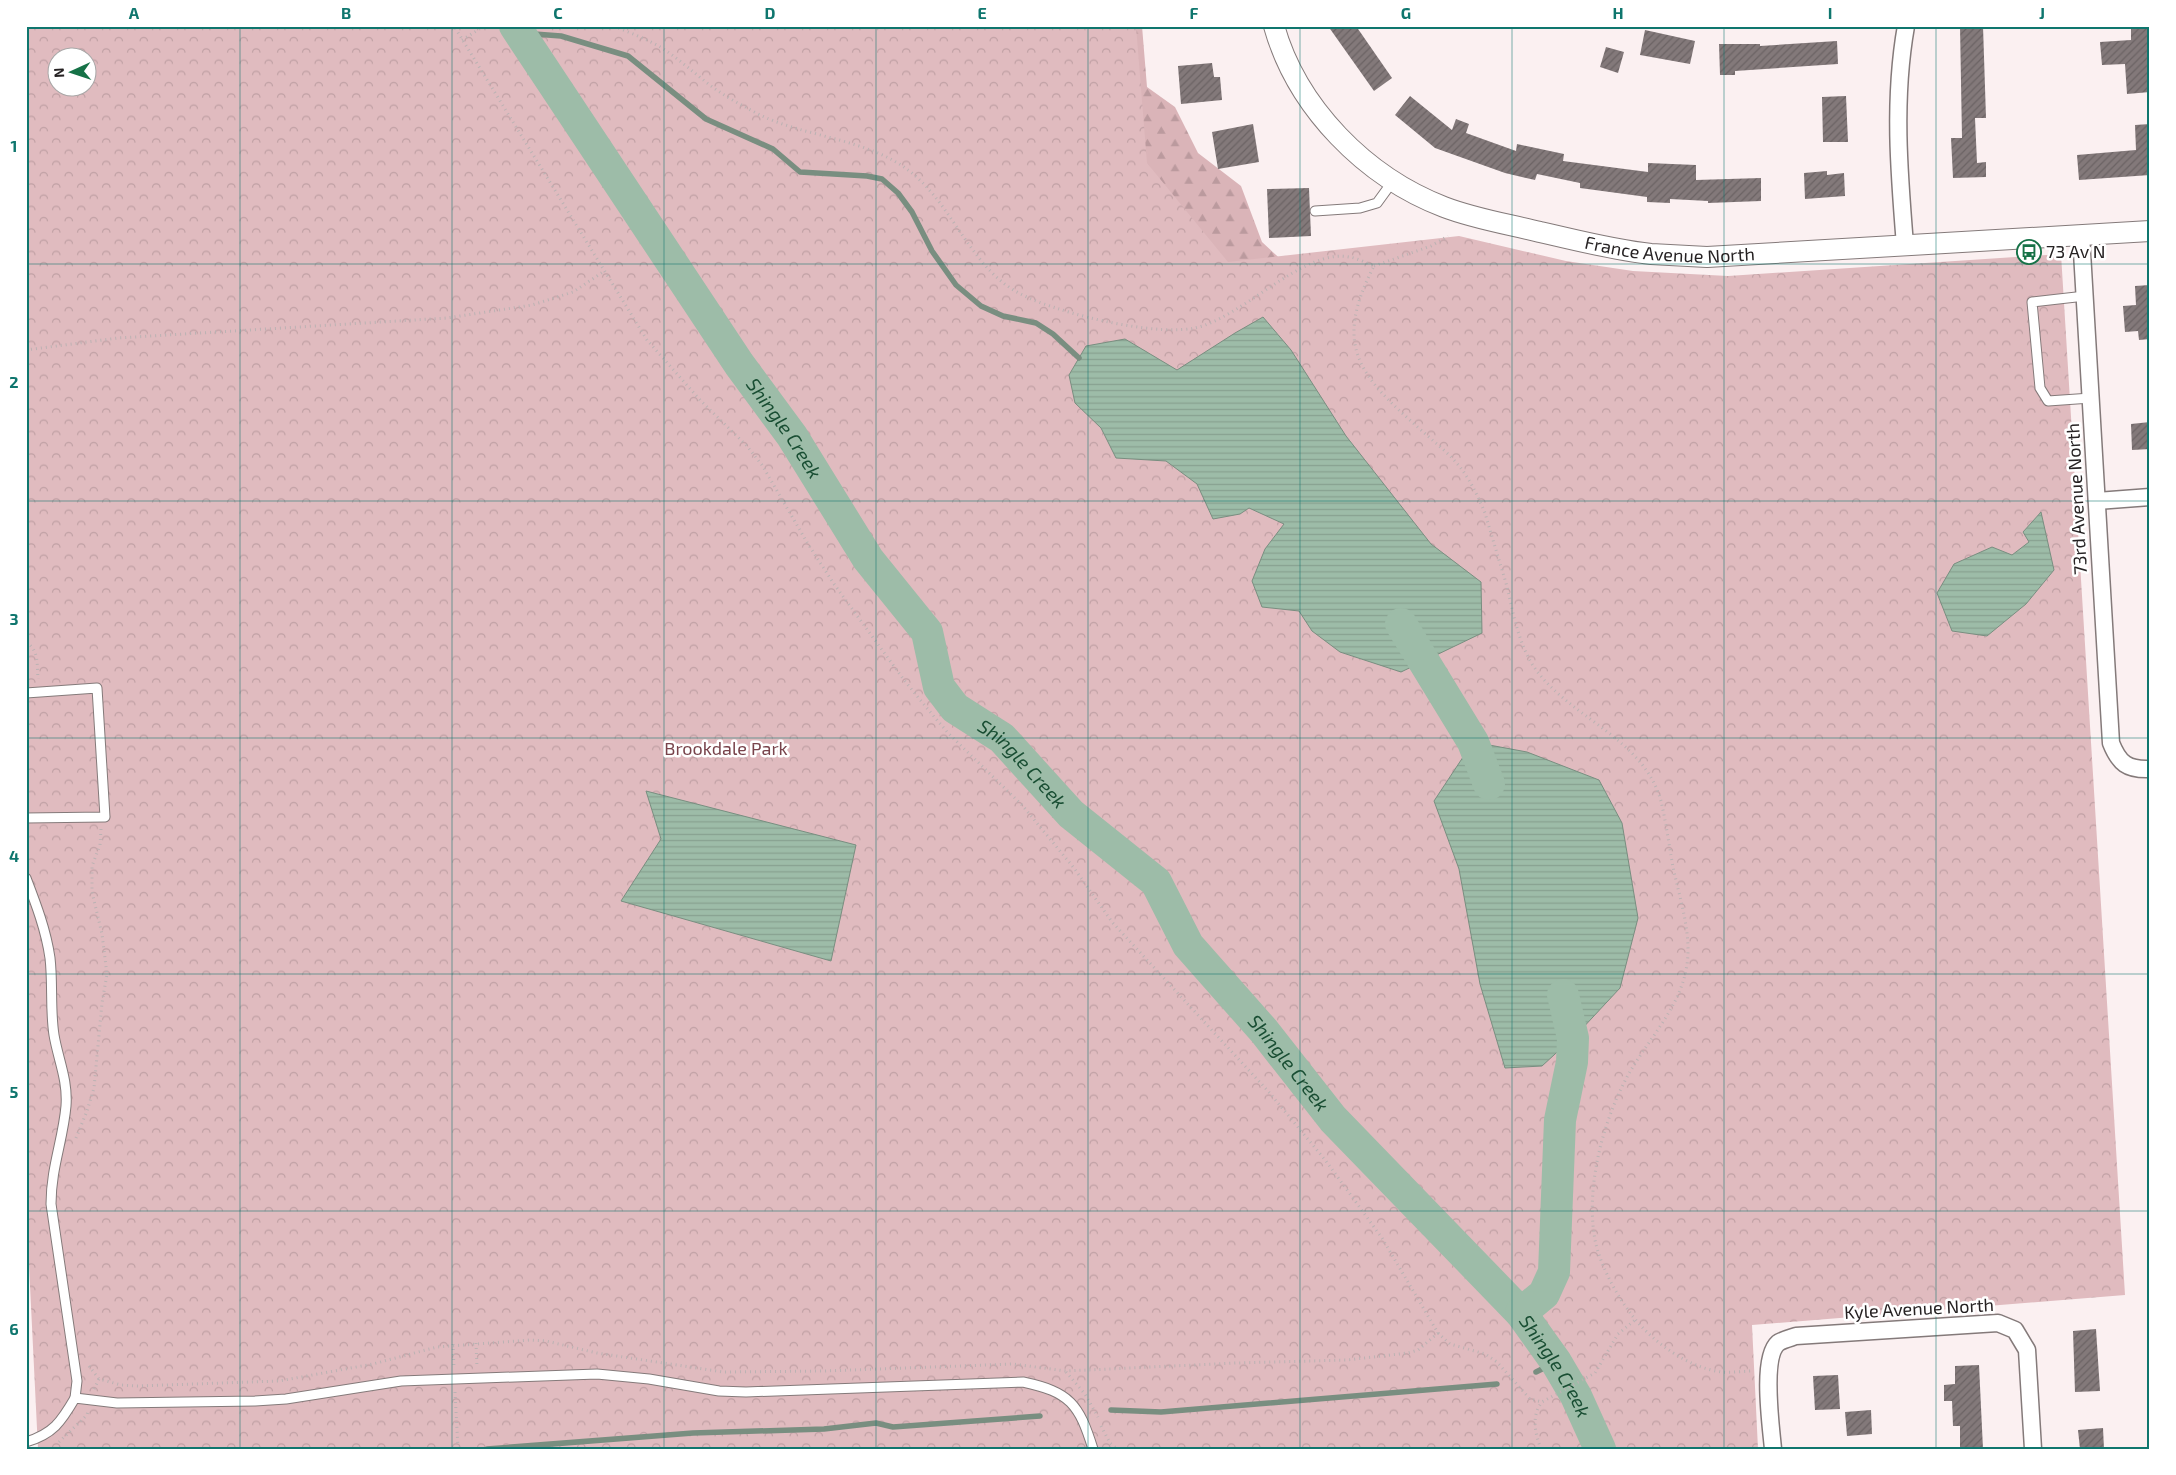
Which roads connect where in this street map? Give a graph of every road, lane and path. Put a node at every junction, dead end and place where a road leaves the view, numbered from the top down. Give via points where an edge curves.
1 (454, 26) edge
2 (484, 26) edge
3 (614, 26) edge
4 (1906, 26) edge
5 (1275, 29) edge
6 (462, 40) junction
7 (1393, 180) junction
8 (1315, 211) dead end
9 (2150, 230) edge
10 (2081, 235) junction
11 (1448, 236) dead end
12 (1905, 245) junction
13 (1374, 266) junction
14 (603, 272) junction
15 (2085, 296) junction
16 (26, 350) edge
17 (2091, 398) junction
18 (2150, 497) edge
19 (2097, 501) junction
20 (26, 642) edge
21 (38, 692) junction
22 (26, 693) edge
23 (2150, 769) edge
24 (100, 817) junction
25 (26, 818) edge
26 (26, 878) edge
27 (73, 1146) dead end
28 (1635, 1320) junction
29 (1438, 1333) junction
30 (476, 1343) junction
31 (453, 1344) junction
32 (87, 1358) dead end
33 (1769, 1362) junction
34 (454, 1369) dead end
35 (478, 1378) junction
36 (99, 1379) junction
37 (455, 1389) dead end
38 (93, 1391) dead end
39 (75, 1398) junction
40 (1542, 1402) junction
41 (1087, 1431) junction
42 (26, 1442) edge
43 (458, 1449) edge
44 (1086, 1449) edge
45 (1093, 1449) edge
46 (1541, 1449) edge
47 (1773, 1449) edge
48 (2032, 1449) edge

1 - 6 path
2 - 6 path
3 - 13 path via 649,40 732,101 762,116 877,153 908,170 930,191 1002,282 1019,294 1056,308 1134,325 1194,328 1224,317 1322,260 1348,256
4 - 12 street via 1898,95
5 - 7 street, France Avenue North via 1304,93 1348,146
6 - 14 path
7 - 8 lane via 1377,203 1360,208
7 - 12 street, France Avenue North via 1425,199 1465,214 1649,254 1738,256
9 - 10 street, France Avenue North
10 - 12 street, France Avenue North
10 - 15 street, 73rd Avenue North
11 - 13 path via 1431,246
13 - 28 path via 1362,289 1354,319 1354,347 1364,369 1383,394 1455,461 1476,493 1523,644 1533,666 1553,689 1635,755 1650,774 1662,804 1687,935 1686,973 1670,1010 1633,1067 1612,1108 1603,1137 1592,1204 1595,1242 1615,1288
14 - 16 path via 573,292 532,305 447,318 118,338
14 - 29 path via 657,353 762,465 834,584 904,680 948,733 1022,805 1074,868 1112,922 1268,1091 1326,1161 1382,1238
15 - 17 street, 73rd Avenue North
15 - 17 lane via 2032,302 2040,388 2048,401
17 - 19 street, 73rd Avenue North
18 - 19 street
19 - 23 street, 73rd Avenue North via 2111,743 2117,759 2136,770
20 - 21 path via 35,651
21 - 22 lane
21 - 24 lane via 98,688 105,817
24 - 25 lane
24 - 27 path via 102,836 92,866 92,892 107,974 94,1088
26 - 39 lane via 45,930 52,980 54,1037 66,1083 66,1106 51,1181 51,1204 77,1381
28 - 33 path via 1670,1350 1722,1372
28 - 40 path via 1618,1334 1596,1373
29 - 30 path via 1408,1354 1066,1371 998,1364 730,1372 597,1353 546,1341
29 - 40 path via 1450,1344 1485,1354 1497,1362 1530,1399
30 - 31 path
30 - 35 path
31 - 34 path
31 - 36 path via 373,1364 270,1382 146,1386 120,1385
32 - 36 path via 93,1374
33 - 47 street
33 - 48 street, Kyle Avenue North via 1778,1342 1796,1336 1998,1323 2015,1330 2026,1350
35 - 39 lane via 401,1381 255,1401 117,1403
35 - 41 lane via 597,1374 746,1392 1022,1382 1059,1393 1076,1408
36 - 38 path
37 - 43 path
39 - 42 lane via 52,1431
40 - 46 path via 1534,1420
41 - 44 lane
41 - 45 lane

